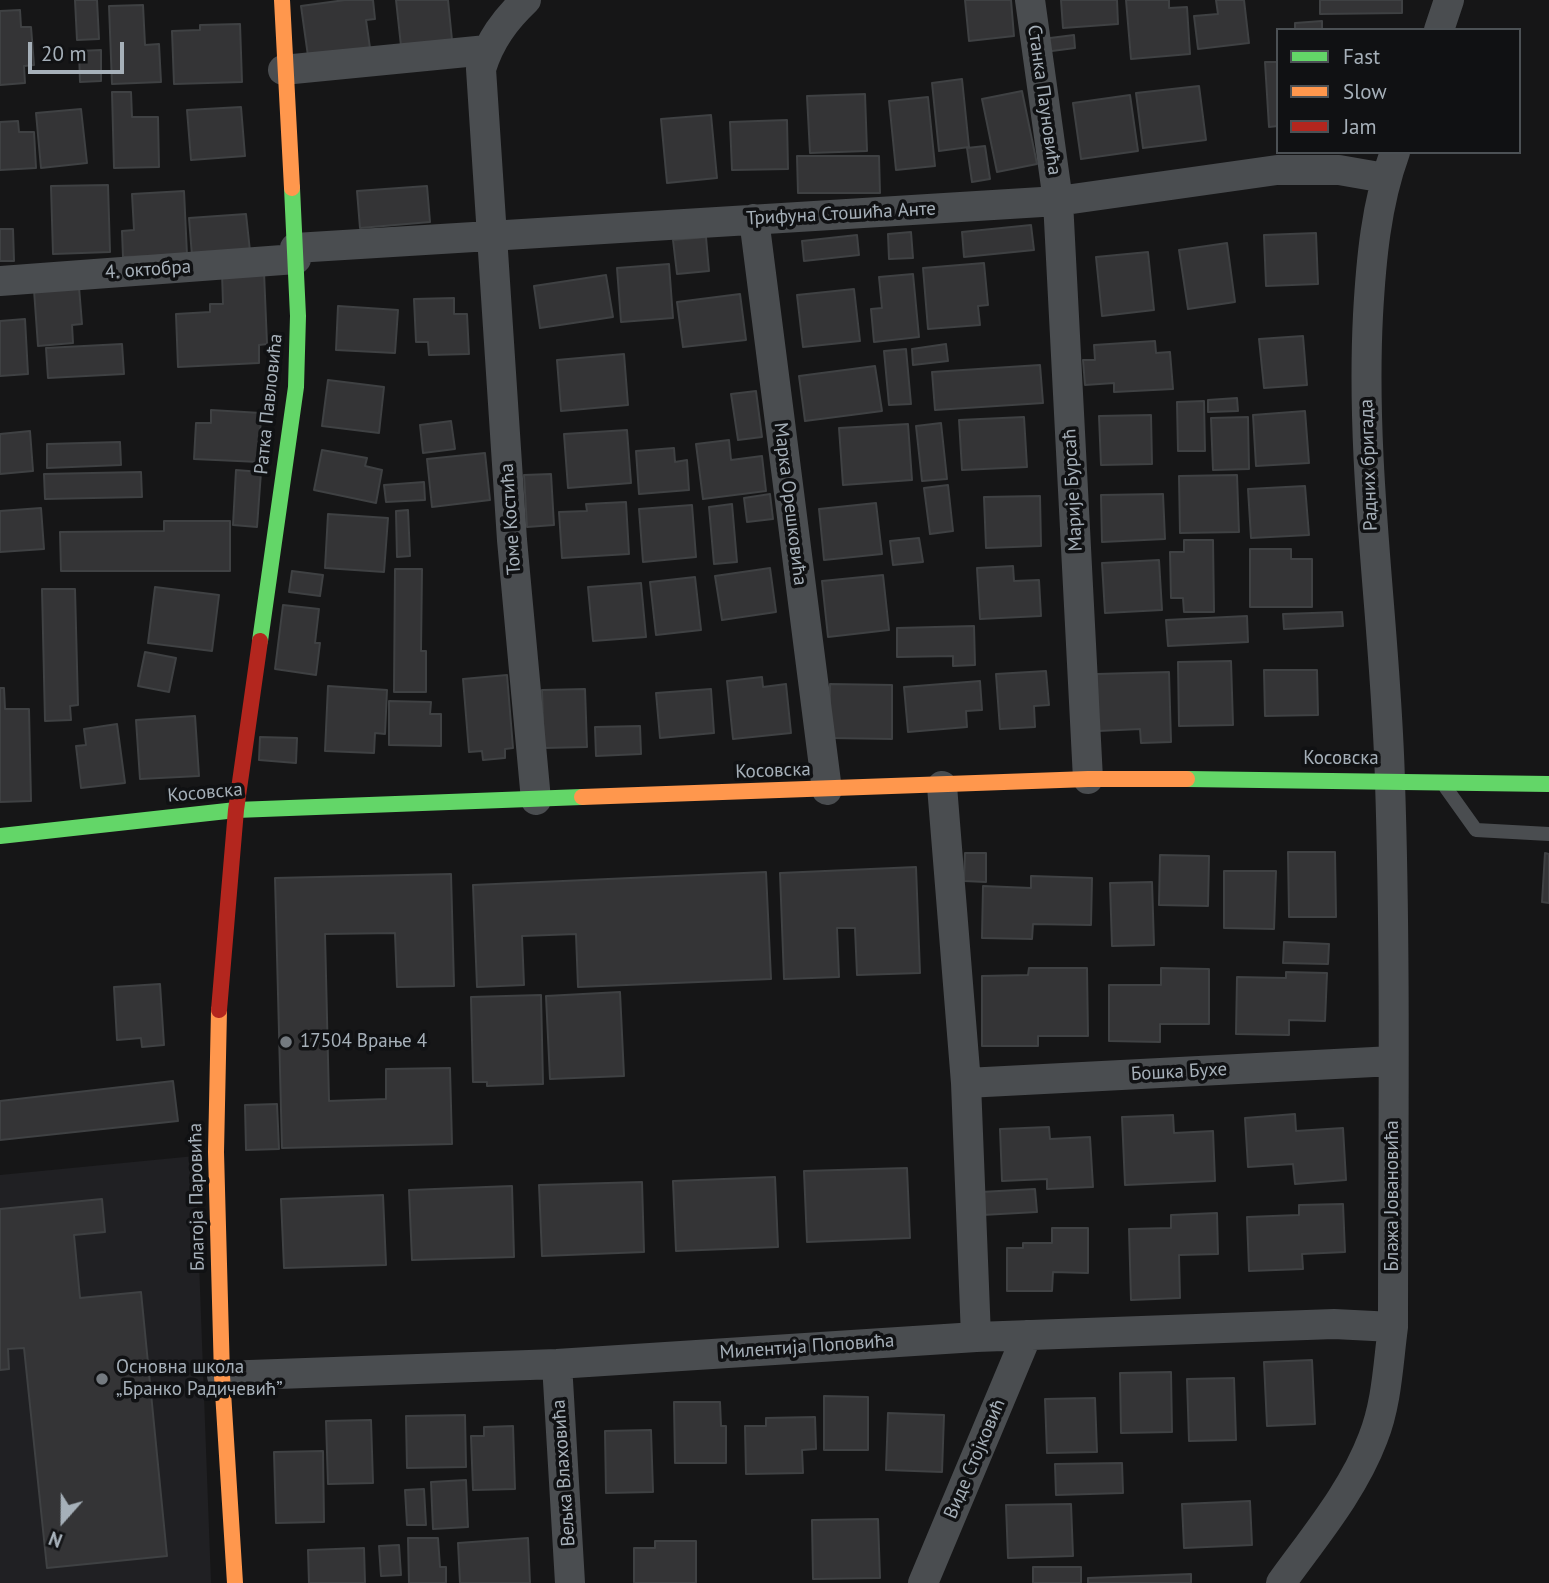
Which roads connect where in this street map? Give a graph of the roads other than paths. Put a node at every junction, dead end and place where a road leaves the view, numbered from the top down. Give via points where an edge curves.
1 (282, 0) edge
2 (526, 0) edge
3 (1030, 0) edge
4 (1449, 0) edge
5 (1440, 28) edge
6 (487, 50) junction
7 (283, 71) junction
8 (1390, 165) edge
9 (1058, 201) junction
10 (754, 219) junction
11 (492, 237) junction
12 (295, 254) junction
13 (0, 281) edge
14 (1088, 779) junction
15 (1390, 780) junction
16 (1441, 781) junction
17 (1549, 784) edge
18 (942, 786) junction
19 (827, 790) junction
20 (536, 800) junction
21 (236, 810) junction
22 (1549, 834) edge
23 (0, 836) edge
24 (1393, 1061) junction
25 (966, 1083) junction
26 (1393, 1327) junction
27 (1027, 1335) junction
28 (976, 1336) junction
29 (557, 1364) junction
30 (222, 1377) junction
31 (235, 1583) edge
32 (570, 1583) edge
33 (923, 1583) edge
34 (1281, 1583) edge

1 - 7 street, Ратка Павловића
2 - 6 street via 505,20
3 - 9 street, Станка Пауновића
4 - 5 street
6 - 7 street
6 - 11 street, Томе Костића via 481,69
7 - 12 street, Ратка Павловића
8 - 9 street, Трифуна Стошића Анте via 1277,170
8 - 15 street, Радних бригада via 1370,268 1366,355 1368,480
9 - 10 street, Трифуна Стошића Анте
9 - 14 street, Марије Бурсаћ
10 - 11 street, Трифуна Стошића Анте
10 - 19 street, Марка Орешковића
11 - 12 street, Трифуна Стошића Анте
11 - 20 street, Томе Костића via 512,540
12 - 13 street, 4. октобра
12 - 21 street, Ратка Павловића via 296,387
14 - 15 street, Косовска
14 - 18 street, Косовска
15 - 16 street, Косовска
15 - 24 street, Блажа Јовановића
16 - 17 street, Косовска
16 - 22 lane via 1476,830
18 - 19 street, Косовска
18 - 25 street
19 - 20 street, Косовска
20 - 21 street, Косовска
21 - 23 street, Косовска
21 - 30 street, Благоја Паровића via 217,1038
24 - 25 street, Бошка Бухе
24 - 26 street, Блажа Јовановића
25 - 28 street
26 - 27 street, Милентија Поповића via 1334,1324
26 - 34 street, Блажа Јовановића via 1385,1395 1374,1437 1344,1495
27 - 28 street, Милентија Поповића
27 - 33 street, Виде Стојковић
28 - 29 street, Милентија Поповића
29 - 30 street, Милентија Поповића
29 - 32 street, Вељка Влаховића
30 - 31 street, Благоја Паровића

